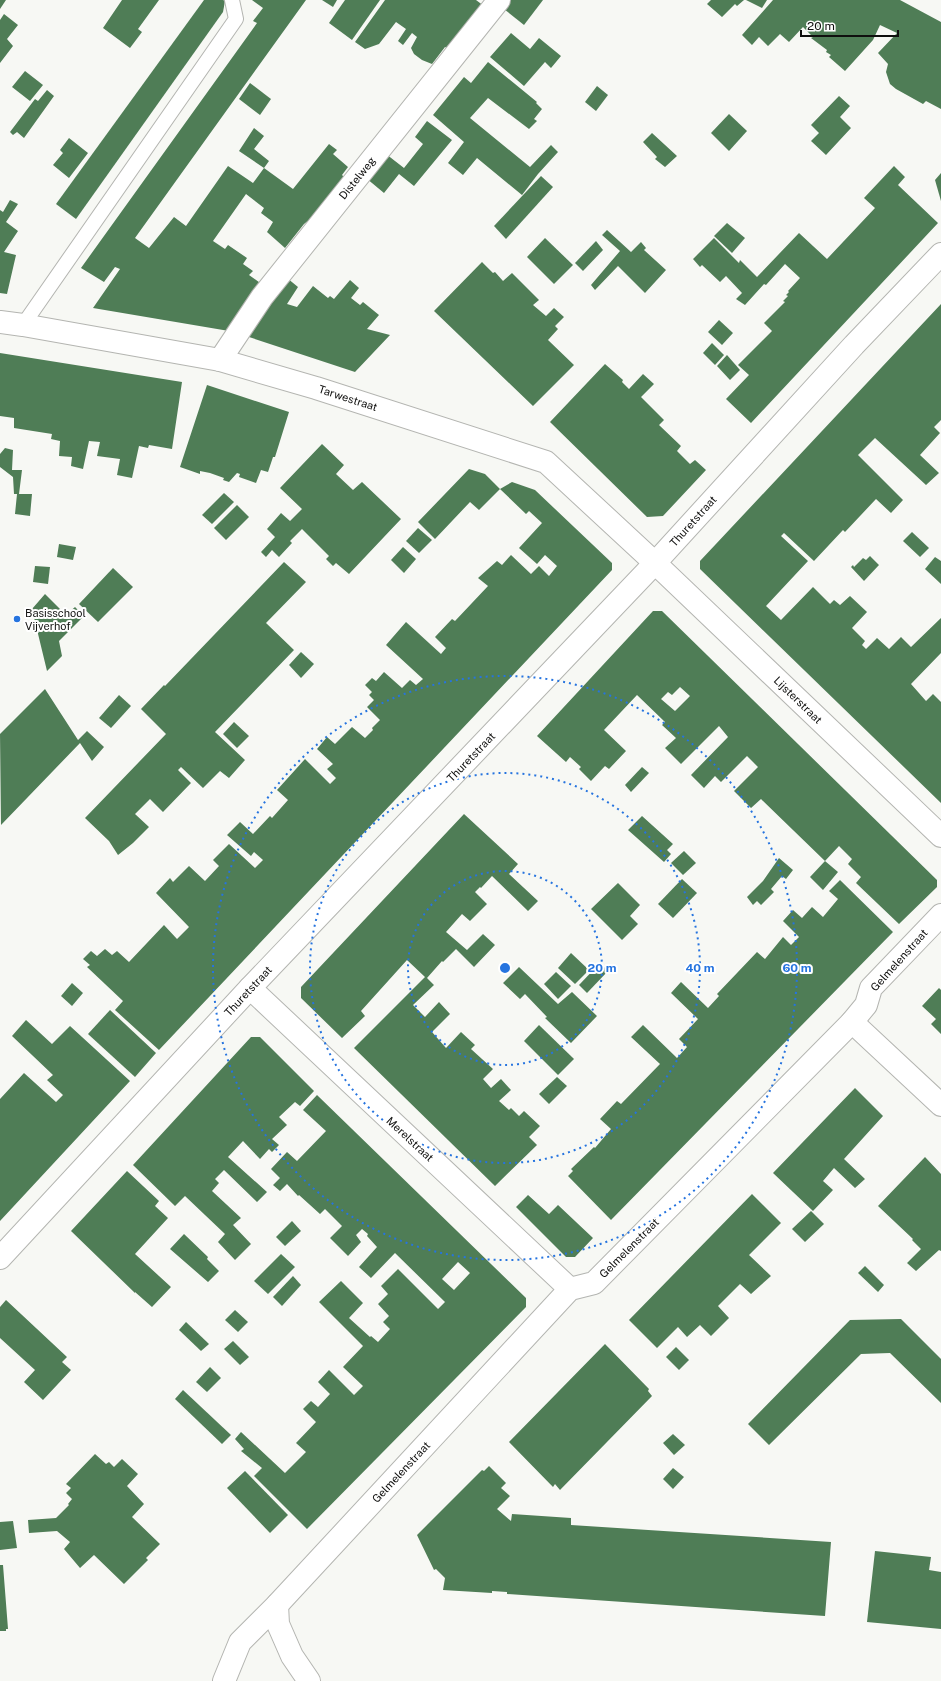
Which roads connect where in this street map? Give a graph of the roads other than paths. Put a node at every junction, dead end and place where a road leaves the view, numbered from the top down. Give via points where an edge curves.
1 (232, 0) edge
2 (499, 0) edge
3 (941, 254) edge
4 (0, 322) edge
5 (23, 324) junction
6 (220, 360) junction
7 (655, 563) junction
8 (941, 836) edge
9 (941, 915) edge
10 (250, 988) junction
11 (852, 1022) junction
12 (941, 1106) edge
13 (0, 1258) edge
14 (570, 1289) junction
15 (277, 1605) junction
16 (224, 1681) edge
17 (308, 1681) edge

1 - 5 lane via 236,19
2 - 6 street, Distelweg via 262,297
3 - 7 street, Thuretstraat via 854,345
4 - 5 street, Tarwestraat
5 - 6 street, Tarwestraat
6 - 7 street, Tarwestraat via 546,462
7 - 8 street, Lijsterstraat
7 - 10 street, Thuretstraat
9 - 11 street, Gelmelenstraat via 871,988 866,1005
10 - 13 street, Thuretstraat
10 - 14 street, Merelstraat
11 - 12 street
11 - 14 street, Gelmelenstraat via 594,1283
14 - 15 street, Gelmelenstraat
15 - 16 street, Gelmelenstraat via 240,1642
15 - 17 street via 278,1624 292,1656

